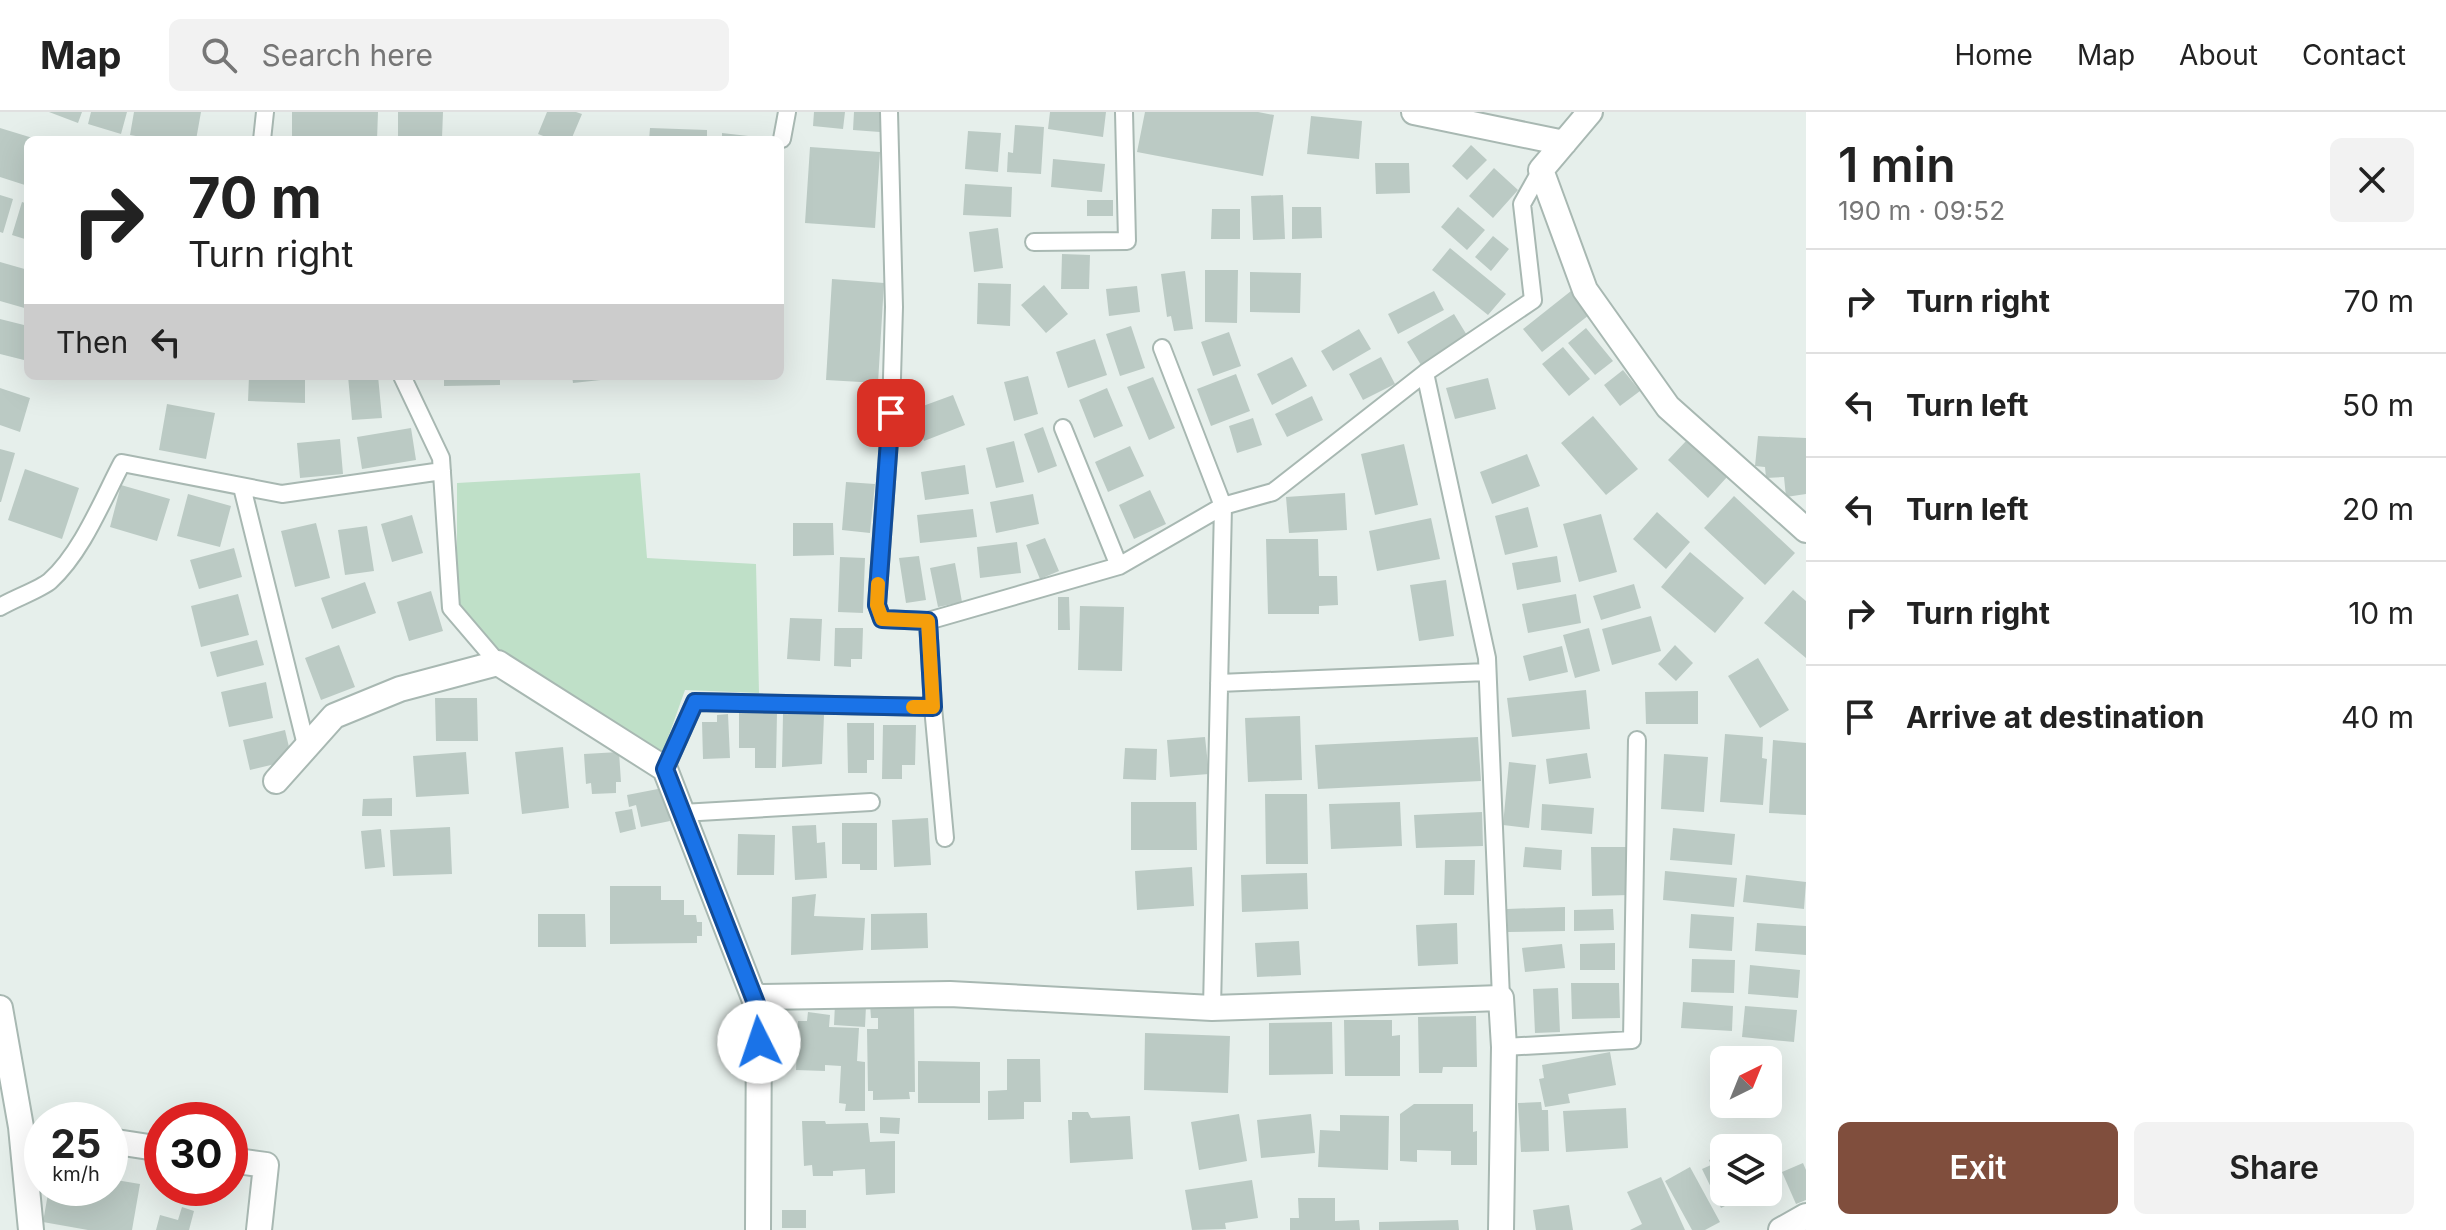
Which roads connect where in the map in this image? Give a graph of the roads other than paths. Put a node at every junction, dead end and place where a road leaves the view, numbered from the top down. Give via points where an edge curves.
1 (265, 112) edge
2 (787, 112) edge
3 (889, 112) edge
4 (1124, 112) edge
5 (1414, 112) edge
6 (1590, 112) edge
7 (262, 136) edge
8 (783, 136) edge
9 (1564, 143) junction
10 (1541, 170) junction
11 (1034, 242) dead end
12 (1162, 348) dead end
13 (1425, 373) junction
14 (404, 380) edge
15 (1063, 428) dead end
16 (442, 471) junction
17 (242, 487) junction
18 (1223, 506) junction
19 (1806, 530) edge
20 (1119, 566) junction
21 (0, 607) edge
22 (928, 621) junction
23 (498, 663) junction
24 (1487, 672) junction
25 (1219, 683) junction
26 (933, 707) junction
27 (1637, 740) dead end
28 (306, 745) junction
29 (665, 769) junction
30 (276, 781) dead end
31 (871, 802) dead end
32 (682, 813) junction
33 (945, 838) dead end
34 (754, 997) junction
35 (1501, 998) junction
36 (0, 1008) edge
37 (1212, 1008) junction
38 (1504, 1047) junction
39 (24, 1102) edge
40 (248, 1162) edge
41 (31, 1206) edge
42 (1806, 1216) edge
43 (31, 1230) edge
44 (259, 1230) edge
45 (758, 1230) edge
46 (1501, 1230) edge
47 (1781, 1230) edge

1 - 7 lane
2 - 8 lane
3 - 22 lane via 894,307 877,605 882,619
4 - 11 lane via 1127,241
5 - 9 street
6 - 9 street
9 - 10 street
10 - 13 lane via 1522,204 1533,300
10 - 19 street via 1585,290 1668,407
12 - 18 lane
13 - 18 lane via 1273,492
13 - 24 lane
14 - 16 lane via 441,458
15 - 20 lane
16 - 17 lane via 282,494
16 - 23 lane via 451,608
17 - 21 lane via 122,463 72,557 48,583
17 - 28 lane
18 - 20 lane
18 - 25 lane
20 - 22 lane
22 - 26 lane
23 - 28 street via 400,689 334,716
23 - 29 street
24 - 25 lane
24 - 35 lane
25 - 37 lane
26 - 29 lane via 695,702
26 - 33 lane
27 - 38 lane via 1632,1040
28 - 30 street
29 - 32 street
31 - 32 lane
32 - 34 street
34 - 37 street via 950,994
34 - 45 street via 759,1011
35 - 37 street
35 - 38 street
36 - 39 street
38 - 46 street
40 - 44 street via 266,1165
41 - 43 street
42 - 47 street

